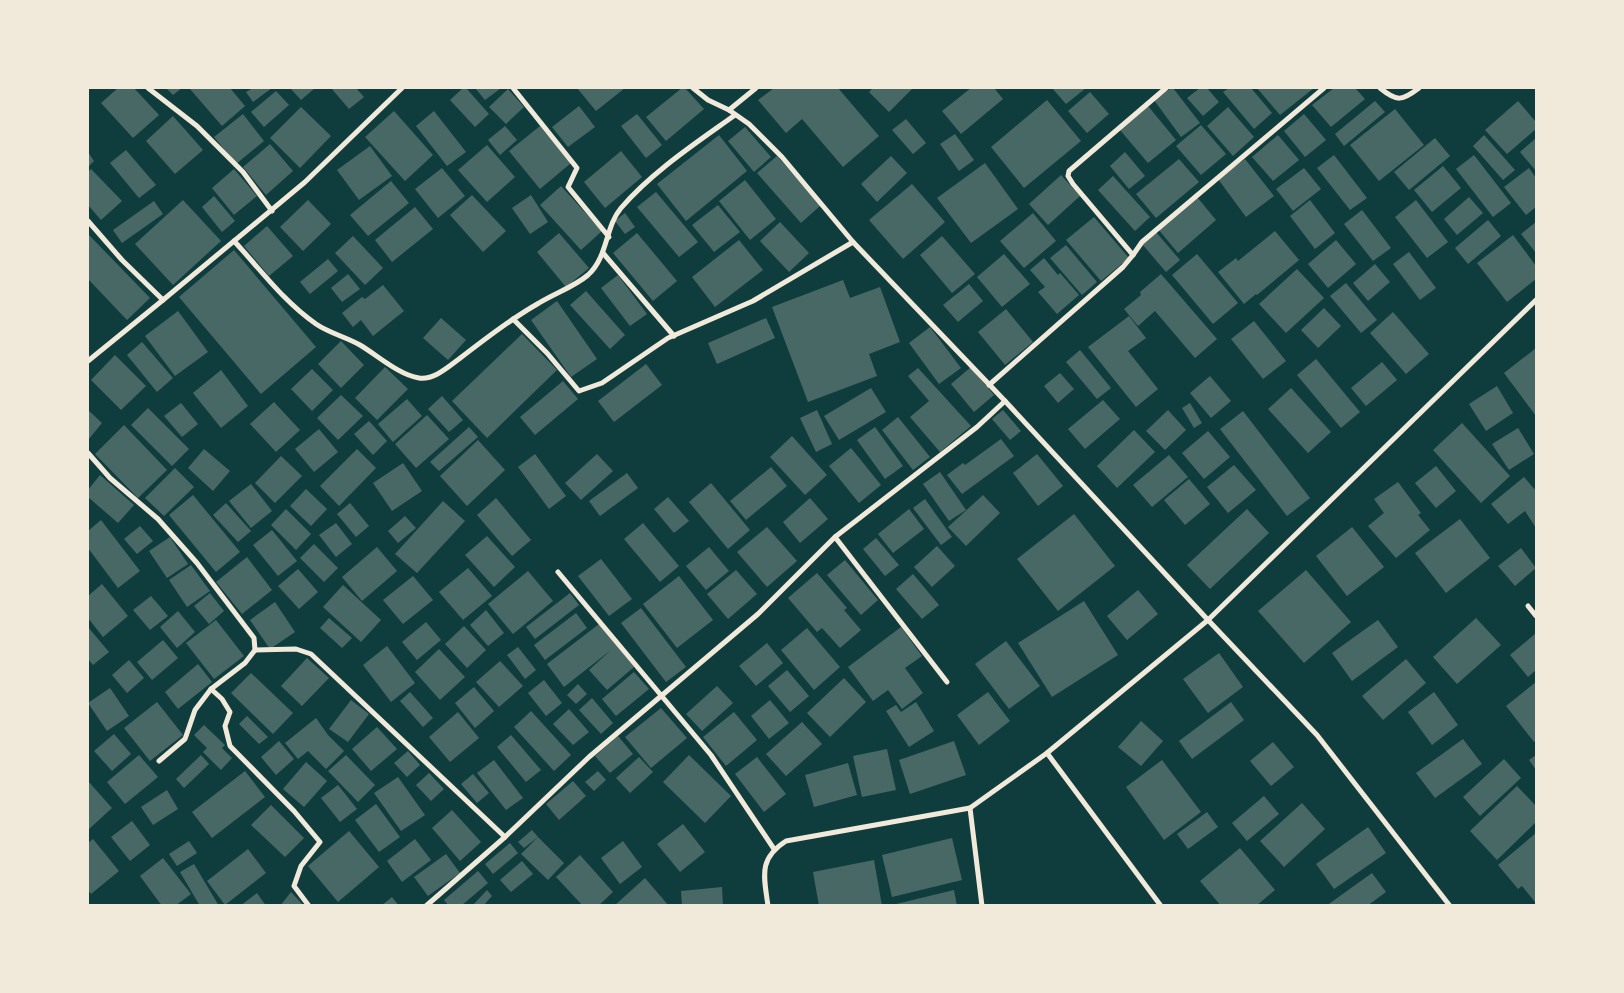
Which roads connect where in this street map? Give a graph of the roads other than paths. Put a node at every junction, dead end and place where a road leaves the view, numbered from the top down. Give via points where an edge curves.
1 (148, 88) edge
2 (402, 88) edge
3 (514, 88) edge
4 (693, 88) edge
5 (756, 88) edge
6 (1166, 88) edge
7 (1324, 88) edge
8 (1380, 88) edge
9 (1419, 88) edge
10 (729, 110) junction
11 (735, 115) junction
12 (272, 210) junction
13 (88, 221) edge
14 (609, 237) junction
15 (234, 241) junction
16 (853, 242) junction
17 (603, 253) junction
18 (1133, 255) junction
19 (163, 300) junction
20 (1536, 300) edge
21 (513, 319) junction
22 (674, 336) junction
23 (88, 361) edge
24 (989, 385) junction
25 (1005, 402) junction
26 (88, 453) edge
27 (835, 537) junction
28 (558, 572) dead end
29 (1528, 606) dead end
30 (1536, 616) edge
31 (1208, 620) junction
32 (255, 650) junction
33 (947, 682) dead end
34 (211, 688) junction
35 (662, 696) junction
36 (1047, 753) junction
37 (159, 762) dead end
38 (970, 808) junction
39 (505, 837) junction
40 (774, 849) junction
41 (309, 906) edge
42 (426, 906) edge
43 (768, 906) edge
44 (982, 906) edge
45 (1162, 906) edge
46 (1450, 906) edge

1 - 12 street via 197,126 243,172
2 - 12 street via 306,182
3 - 14 street via 576,168 568,187
4 - 10 street
5 - 10 street
6 - 18 street via 1069,171 1068,176
7 - 18 street via 1142,242
8 - 9 street via 1392,97 1400,98
10 - 11 street
11 - 14 street via 672,161 622,207
11 - 16 street via 754,128 782,157
12 - 15 street
13 - 19 street
14 - 17 street
15 - 19 street
15 - 21 street via 296,310 419,378 431,377 444,370
16 - 22 street via 753,301
16 - 24 street
17 - 21 street via 589,275
17 - 22 street
18 - 24 street
19 - 23 street
20 - 31 street
21 - 22 street via 579,392 602,383
24 - 25 street
25 - 27 street
25 - 31 street
26 - 32 street via 110,478 158,519 197,563 254,638
27 - 33 street
27 - 35 street via 758,614
28 - 35 street
29 - 30 street
31 - 36 street
31 - 46 street via 1320,739
32 - 34 street via 245,663
32 - 39 street via 296,649 316,658
34 - 37 street via 195,710 185,739
34 - 41 street via 230,712 225,726 230,746 320,842 301,866 294,886
35 - 39 street via 589,757
35 - 40 street via 711,755
36 - 38 street
36 - 45 street
38 - 40 street via 786,841
38 - 44 street
39 - 42 street
40 - 43 street via 767,859 765,871

